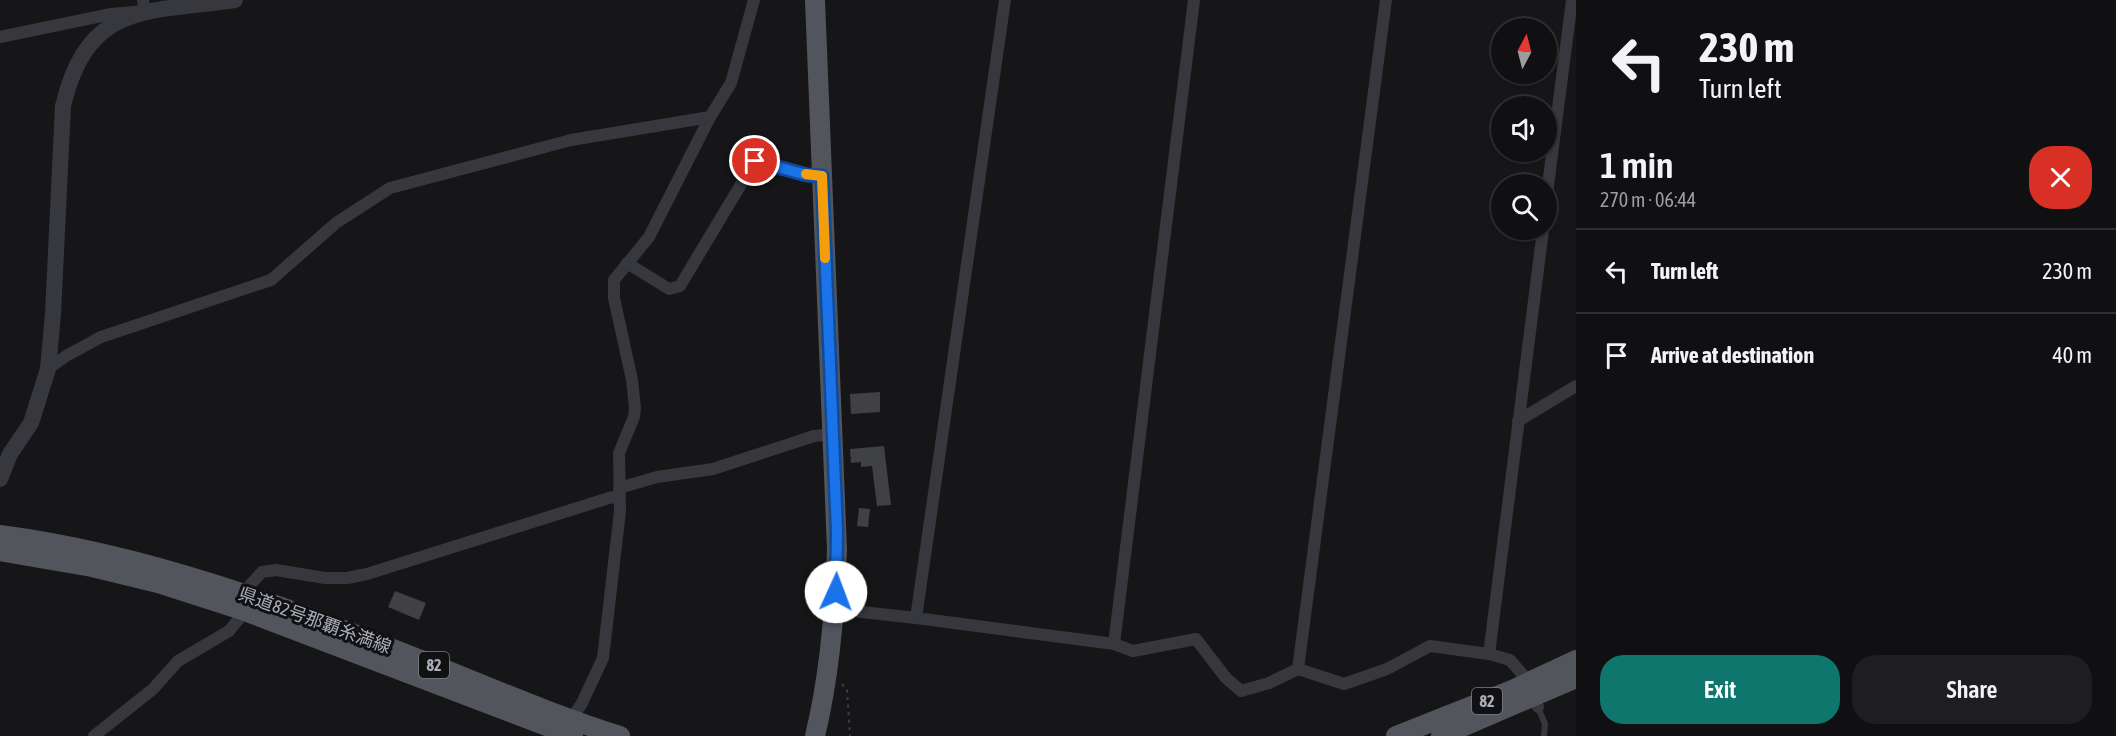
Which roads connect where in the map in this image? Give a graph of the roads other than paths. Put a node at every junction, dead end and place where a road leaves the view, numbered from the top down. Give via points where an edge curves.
1 (235, 0) edge
2 (754, 0) edge
3 (815, 0) edge
4 (1005, 0) edge
5 (1194, 0) edge
6 (1386, 0) edge
7 (1572, 0) edge
8 (144, 5) edge
9 (0, 36) edge
10 (710, 117) junction
11 (1549, 174) edge
12 (822, 176) junction
13 (1542, 240) edge
14 (627, 263) junction
15 (48, 369) junction
16 (1576, 386) edge
17 (1518, 421) junction
18 (832, 434) junction
19 (0, 479) edge
20 (619, 492) junction
21 (0, 535) edge
22 (0, 551) edge
23 (244, 603) junction
24 (835, 609) junction
25 (916, 618) junction
26 (1114, 644) junction
27 (1489, 654) junction
28 (1576, 660) edge
29 (1298, 669) junction
30 (1576, 678) edge
31 (1533, 696) junction
32 (566, 731) edge
33 (94, 736) edge
34 (620, 736) edge
35 (815, 736) edge
36 (1396, 736) edge
37 (1441, 736) edge
38 (1544, 736) edge

1 - 8 street
2 - 10 street via 731,83
3 - 12 main road
4 - 25 street
5 - 26 street
6 - 29 street
7 - 11 street
8 - 9 street
8 - 15 street via 99,33 82,53 69,79 60,136
10 - 14 street via 649,237
10 - 15 street via 571,140 390,188 336,223 272,280 101,337
12 - 14 street via 755,161 680,286 669,289
12 - 18 main road
13 - 17 street
14 - 20 street via 614,280 613,290 635,408 619,453
15 - 19 street via 31,423 10,454
16 - 17 street
17 - 27 street
18 - 20 street via 814,436 713,470 657,477
18 - 24 main road via 837,540
20 - 23 street via 367,574 325,578 268,570 256,576
20 - 32 street via 603,658
21 - 23 main road, 県道82号那覇糸満線 / 82 via 128,559
22 - 23 main road, 県道82号那覇糸満線 / 82 via 92,567
23 - 32 main road, 県道82号那覇糸満線 / 82
23 - 33 street via 229,631 178,661 153,689
24 - 25 street
24 - 35 main road via 827,680
25 - 26 street
26 - 29 street via 1133,651 1196,639 1241,691
27 - 29 street via 1430,645 1387,669 1344,684
27 - 31 street via 1510,660
28 - 31 main road, 82
30 - 31 main road, 82
31 - 36 main road, 82
31 - 37 main road, 82
31 - 38 lane via 1545,724
32 - 34 main road, 県道82号那覇糸満線 / 82

